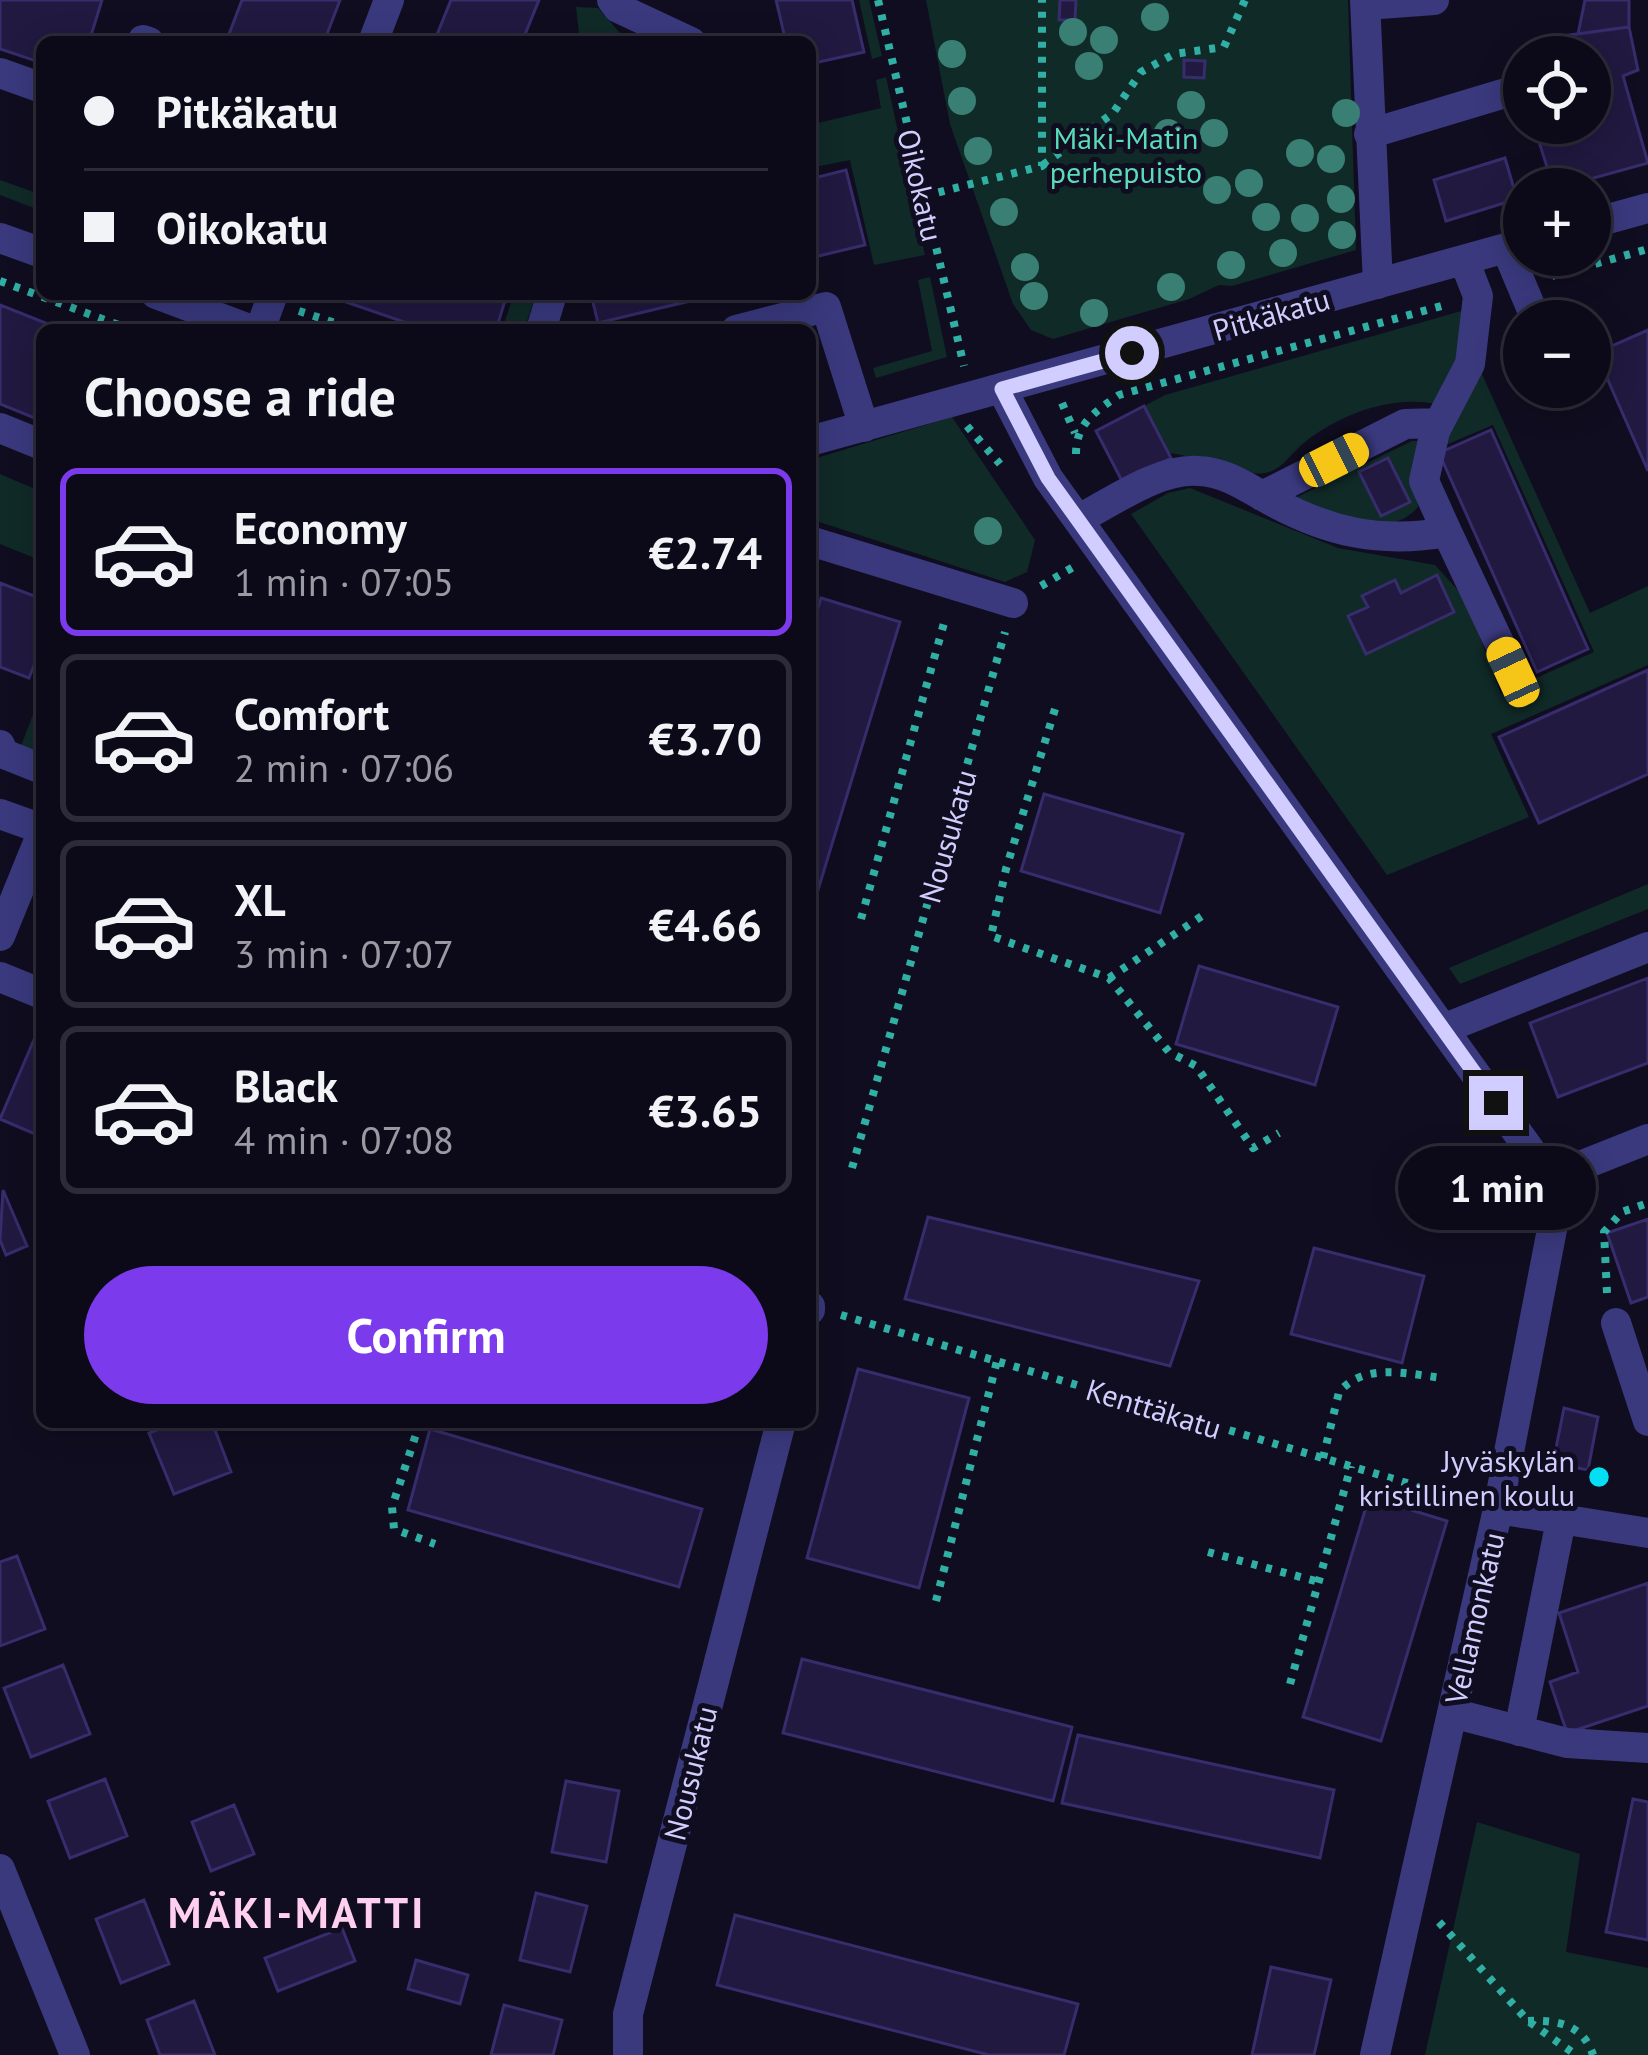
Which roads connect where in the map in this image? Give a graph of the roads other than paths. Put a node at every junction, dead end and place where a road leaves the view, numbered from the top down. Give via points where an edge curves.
1 (389, 0) edge
2 (613, 0) edge
3 (1434, 0) edge
4 (1365, 2) edge
5 (375, 36) edge
6 (678, 36) edge
7 (0, 73) edge
8 (36, 86) edge
9 (1502, 94) dead end
10 (1369, 134) junction
11 (1648, 208) edge
12 (1611, 218) edge
13 (0, 238) edge
14 (1503, 249) edge
15 (36, 251) edge
16 (1463, 260) junction
17 (1521, 276) edge
18 (1378, 284) junction
19 (1526, 297) road end
20 (173, 300) edge
21 (239, 324) edge
22 (759, 324) edge
23 (1002, 389) junction
24 (1438, 424) junction
25 (864, 427) junction
26 (0, 428) edge
27 (816, 439) edge
28 (36, 443) edge
29 (1262, 496) junction
30 (1078, 519) junction
31 (1447, 532) junction
32 (816, 543) edge
33 (1013, 603) road end
34 (1513, 672) dead end
35 (0, 746) edge
36 (36, 767) edge
37 (0, 814) edge
38 (36, 829) edge
39 (36, 846) edge
40 (0, 936) edge
41 (1648, 947) edge
42 (0, 977) edge
43 (36, 992) edge
44 (1443, 1029) junction
45 (1648, 1139) edge
46 (1550, 1178) junction
47 (1612, 1308) road end
48 (1648, 1421) edge
49 (779, 1428) edge
50 (1483, 1505) junction
51 (1562, 1520) junction
52 (1648, 1532) edge
53 (1452, 1713) junction
54 (1519, 1730) junction
55 (1648, 1748) edge
56 (0, 1869) edge
57 (75, 2055) edge
58 (628, 2055) edge
59 (1375, 2055) edge

1 - 5 street
2 - 6 street
3 - 4 street
4 - 10 street
7 - 8 street
9 - 10 street
10 - 18 street
11 - 12 street
13 - 15 street
14 - 16 street, Pitkäkatu
16 - 18 street, Pitkäkatu
16 - 24 street via 1478,296 1470,364
17 - 19 street
18 - 23 street, Pitkäkatu
20 - 21 street
22 - 25 street via 826,307
23 - 25 street, Pitkäkatu
23 - 30 street
24 - 29 street via 1406,424
24 - 31 street via 1424,481
25 - 27 street, Pitkäkatu
26 - 28 street
29 - 30 street via 1198,470 1165,476
29 - 31 street via 1360,537
30 - 44 street
31 - 34 street
32 - 33 street
35 - 36 street
37 - 38 street
39 - 40 street
41 - 44 street
42 - 43 street
44 - 46 street
45 - 46 street
46 - 50 street, Vellamonkatu via 1555,1214
47 - 48 street
49 - 58 street, Nousukatu via 628,2014
50 - 51 street
50 - 53 street, Vellamonkatu
51 - 52 street
51 - 54 street
53 - 54 street
53 - 59 street, Vellamonkatu
54 - 55 street via 1568,1743
56 - 57 street

